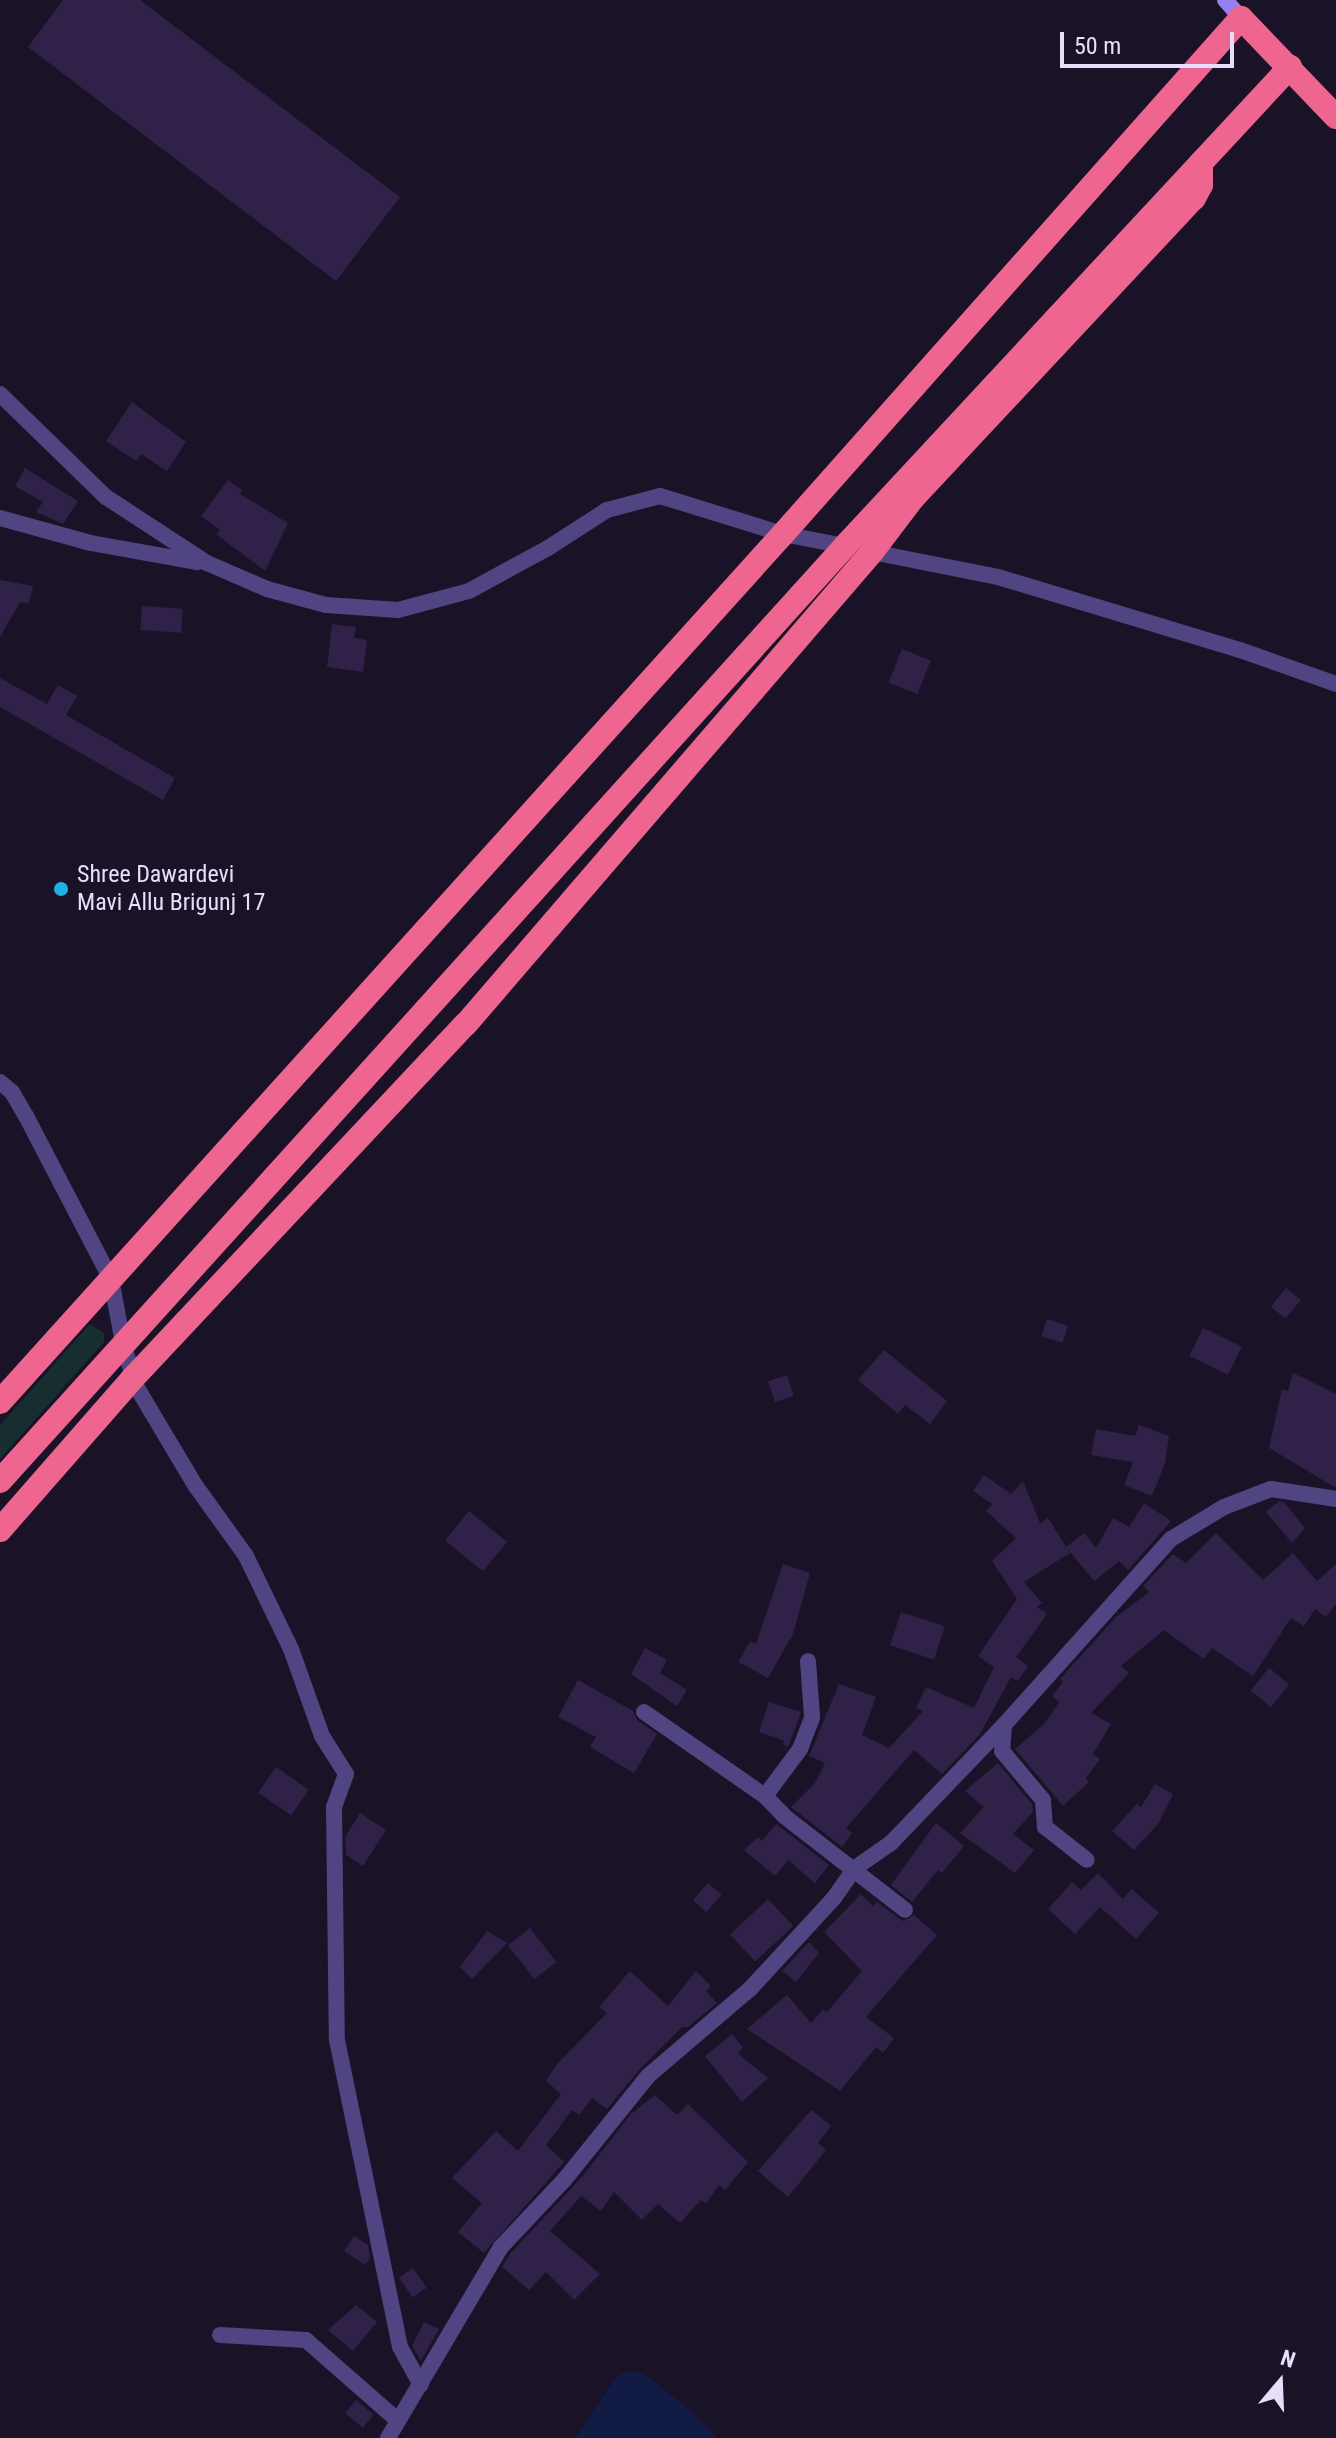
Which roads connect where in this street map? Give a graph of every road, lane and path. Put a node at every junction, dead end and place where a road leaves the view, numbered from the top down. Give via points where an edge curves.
1 (1233, 9) edge
2 (1290, 67) junction
3 (1336, 117) edge
4 (1201, 163) junction
5 (0, 394) edge
6 (0, 518) edge
7 (783, 534) junction
8 (845, 546) junction
9 (872, 552) junction
10 (207, 563) junction
11 (1336, 684) edge
12 (0, 1082) edge
13 (111, 1279) junction
14 (123, 1343) junction
15 (133, 1378) junction
16 (0, 1402) edge
17 (0, 1481) edge
18 (1336, 1499) edge
19 (0, 1530) edge
20 (808, 1661) dead end
21 (644, 1712) dead end
22 (1004, 1725) junction
23 (765, 1796) junction
24 (1087, 1860) dead end
25 (855, 1868) junction
26 (905, 1910) dead end
27 (220, 2335) dead end
28 (421, 2385) junction
29 (397, 2420) junction
30 (388, 2438) edge

1 - 2 highway
1 - 7 highway
2 - 3 highway
2 - 4 highway
4 - 8 highway
4 - 9 highway via 1201,185 1194,198 913,498
5 - 10 street via 106,497
6 - 10 street via 91,543
7 - 8 street
7 - 10 street via 660,496 607,510 469,591 398,610 326,605 267,589
7 - 13 highway
8 - 14 highway
9 - 11 street via 998,577
9 - 15 highway via 466,1024
12 - 13 street via 26,1116
13 - 14 street
13 - 16 highway
14 - 15 street
14 - 17 highway
15 - 19 highway
15 - 28 street via 195,1485 246,1556 291,1649 322,1736 346,1774 334,1807 337,2040 400,2347
18 - 22 street via 1271,1489 1224,1507 1171,1539
20 - 23 street via 812,1717 800,1749
21 - 23 street
22 - 24 street via 1002,1751 1043,1800 1045,1827
22 - 25 street via 891,1843
23 - 25 street
25 - 26 street
25 - 28 street via 750,1989 648,2076 565,2179 501,2247
27 - 29 street via 306,2340
28 - 29 street
29 - 30 street

